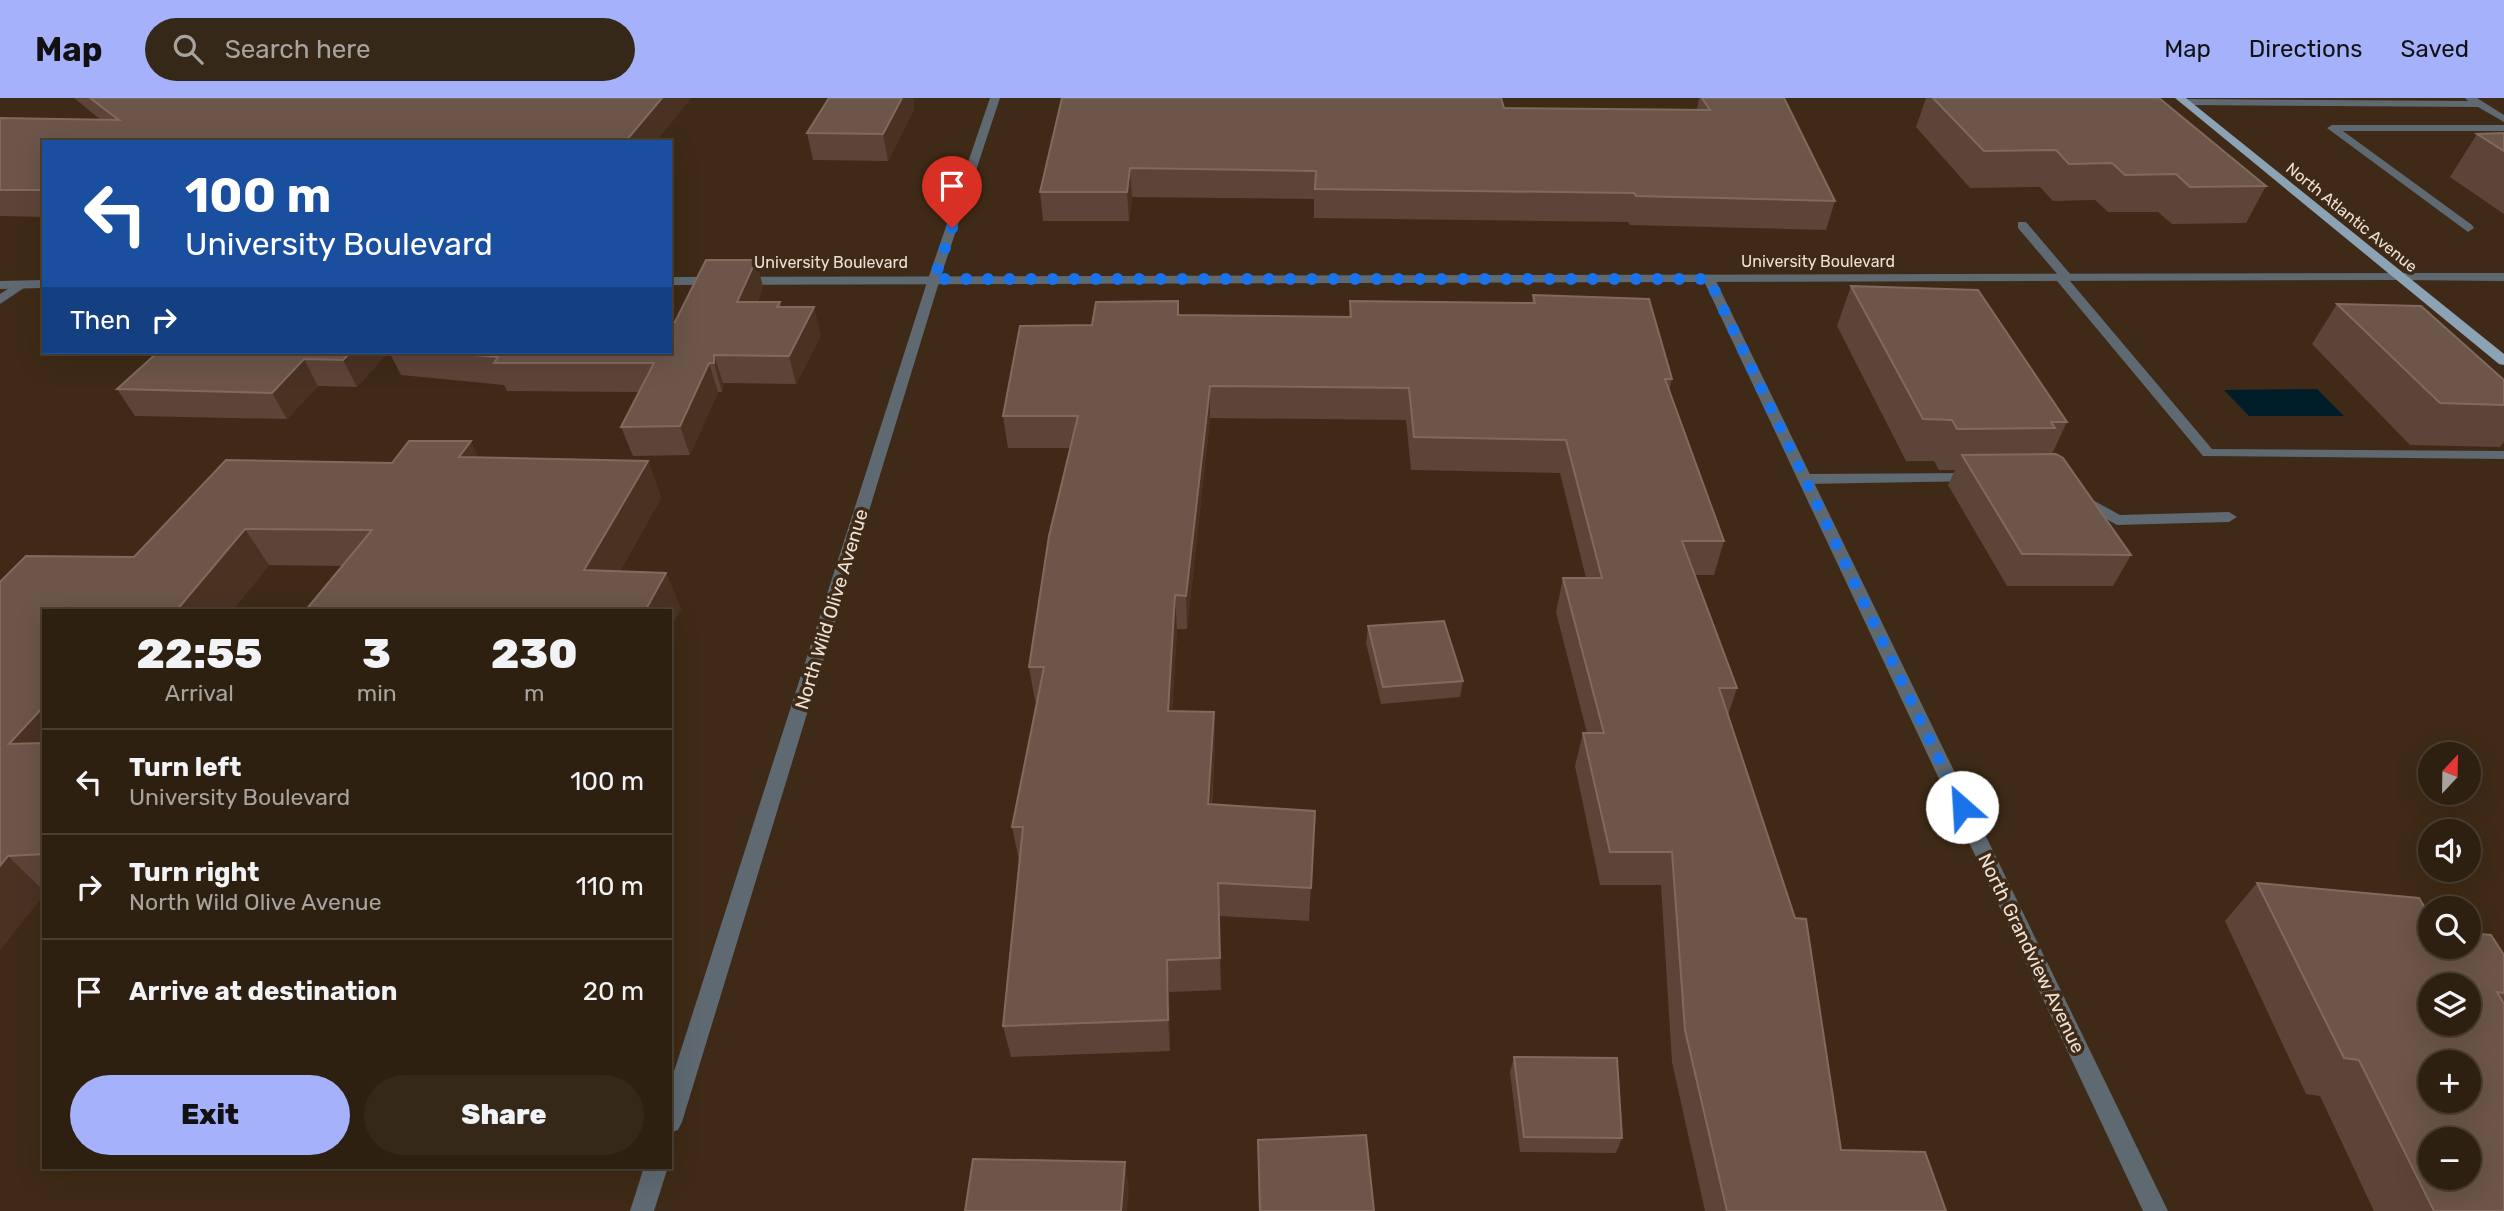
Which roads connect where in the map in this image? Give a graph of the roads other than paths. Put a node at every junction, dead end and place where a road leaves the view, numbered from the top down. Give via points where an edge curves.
1 (995, 98) edge
2 (2183, 100) edge
3 (2474, 101) edge
4 (2504, 120) edge
5 (2504, 128) edge
6 (2022, 225) dead end
7 (2468, 228) dead end
8 (2402, 277) junction
9 (2504, 277) edge
10 (2064, 278) junction
11 (934, 279) junction
12 (1709, 279) junction
13 (672, 281) edge
14 (42, 284) edge
15 (0, 285) edge
16 (20, 285) junction
17 (0, 300) edge
18 (2503, 360) edge
19 (2504, 454) edge
20 (1991, 478) edge
21 (1805, 479) junction
22 (2065, 489) edge
23 (2229, 517) dead end
24 (672, 1116) edge
25 (655, 1169) edge
26 (642, 1211) edge
27 (2156, 1211) edge

1 - 11 street, North Wild Olive Avenue
2 - 3 street
2 - 8 main road, North Atlantic Avenue
3 - 4 street
5 - 7 street via 2332,128
6 - 10 street
8 - 9 street, University Boulevard
8 - 10 street, University Boulevard
8 - 18 main road, North Atlantic Avenue
10 - 12 street, University Boulevard
10 - 19 street via 2208,453
11 - 12 street, University Boulevard
11 - 13 street, University Boulevard
11 - 24 street, North Wild Olive Avenue
12 - 21 street, North Grandview Avenue
14 - 16 street
15 - 16 street
16 - 17 street
20 - 21 street
21 - 27 street, North Grandview Avenue
22 - 23 street via 2117,520
25 - 26 street

